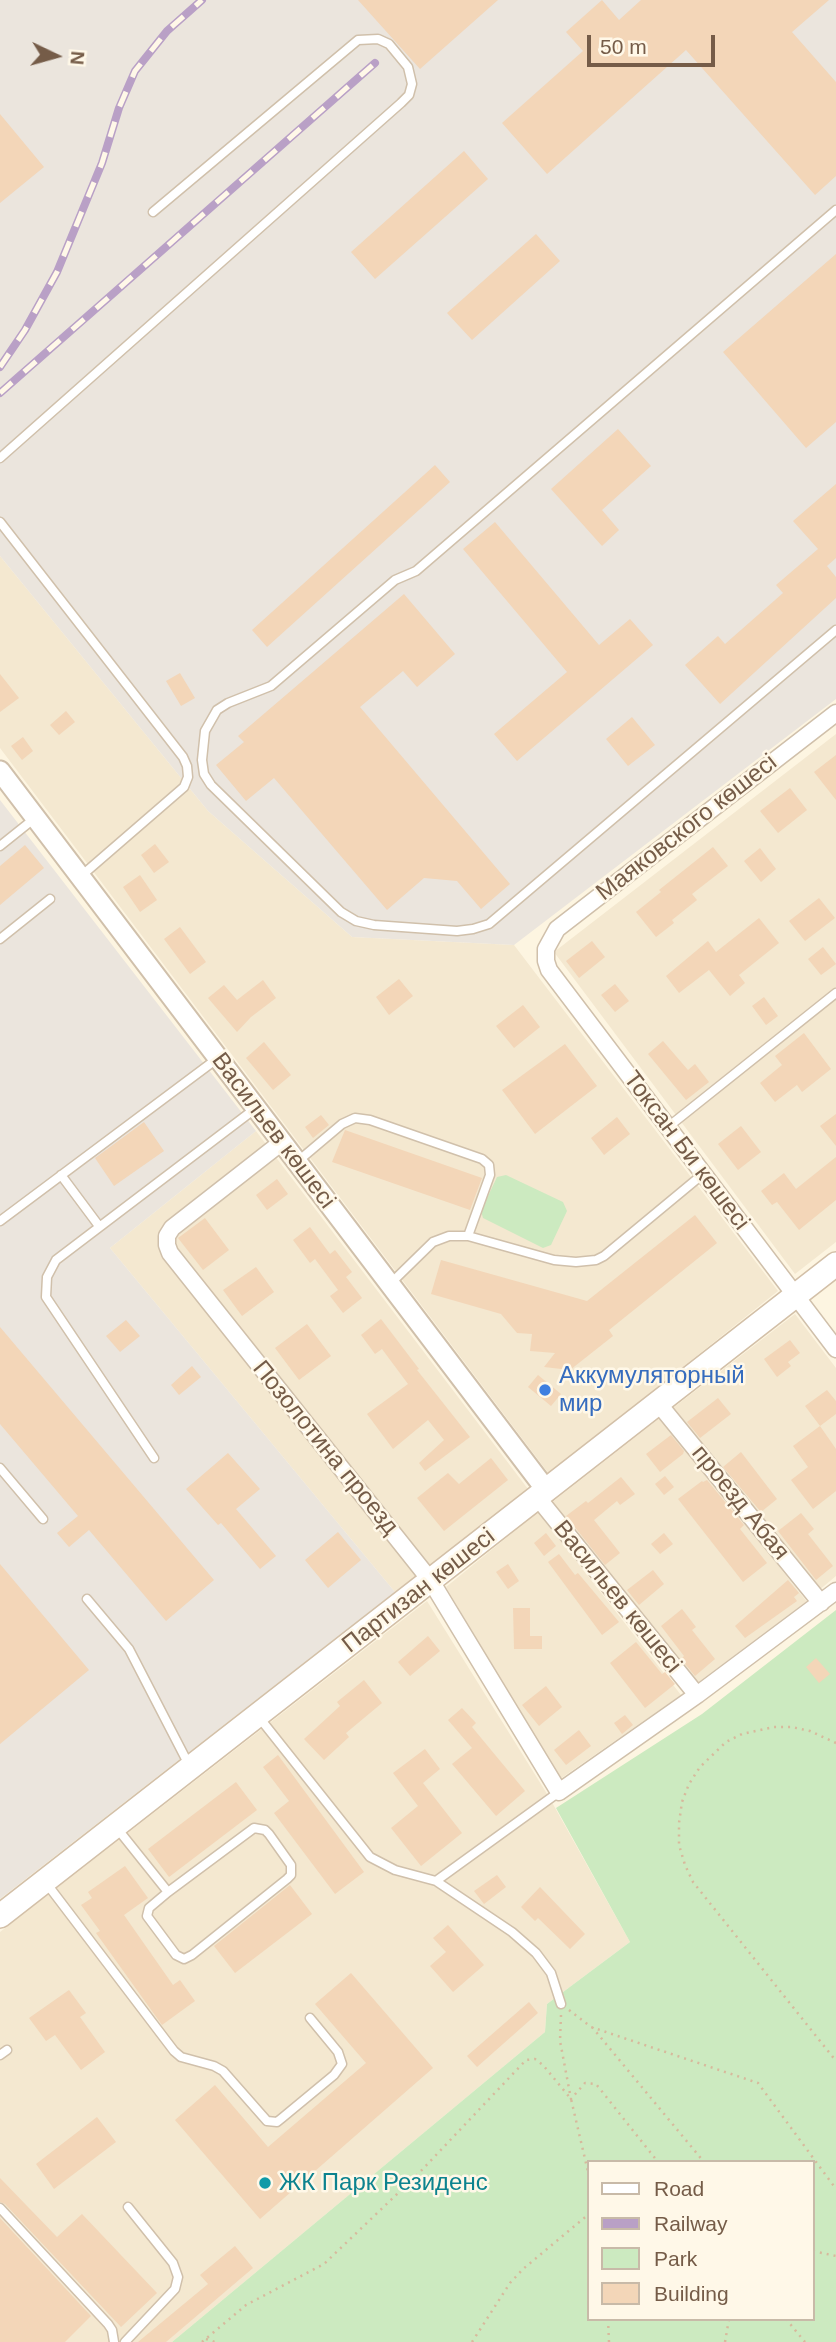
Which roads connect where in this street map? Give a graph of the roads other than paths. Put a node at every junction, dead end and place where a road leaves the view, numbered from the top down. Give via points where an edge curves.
1 (836, 210) edge
2 (153, 212) dead end
3 (0, 458) edge
4 (0, 522) edge
5 (836, 630) edge
6 (836, 713) edge
7 (0, 771) edge
8 (36, 818) junction
9 (0, 846) edge
10 (80, 877) junction
11 (50, 899) dead end
12 (0, 939) edge
13 (546, 949) joint
14 (836, 993) edge
15 (218, 1058) junction
16 (256, 1108) junction
17 (668, 1127) junction
18 (282, 1142) junction
19 (297, 1162) junction
20 (703, 1174) junction
21 (61, 1175) junction
22 (0, 1221) edge
23 (99, 1226) junction
24 (468, 1236) junction
25 (836, 1264) edge
26 (389, 1285) junction
27 (795, 1296) junction
28 (836, 1349) edge
29 (658, 1403) junction
30 (154, 1458) dead end
31 (0, 1468) edge
32 (542, 1495) junction
33 (43, 1519) dead end
34 (431, 1581) junction
35 (836, 1591) edge
36 (87, 1599) dead end
37 (821, 1604) junction
38 (697, 1695) junction
39 (257, 1716) junction
40 (190, 1767) junction
41 (559, 1791) junction
42 (116, 1827) junction
43 (45, 1881) junction
44 (436, 1881) junction
45 (168, 1892) junction
46 (0, 1916) edge
47 (561, 2004) road end
48 (310, 2018) dead end
49 (128, 2207) dead end
50 (0, 2208) edge
51 (114, 2342) edge
52 (125, 2342) edge

1 - 5 lane via 416,571 395,580 271,686 217,710 205,731 204,774 341,912 356,921 473,929 489,924
2 - 3 lane via 358,40 378,39 389,44 408,67 412,84 401,103
4 - 10 lane via 187,766 184,787
6 - 13 street, Маяковского көшесі via 557,929
7 - 8 street, Васильев көшесі
8 - 9 lane
8 - 10 street, Васильев көшесі
10 - 15 street, Васильев көшесі
11 - 12 lane
13 - 17 street, Токсан Би көшесі via 549,970
14 - 17 lane
15 - 16 street, Васильев көшесі
15 - 21 lane
16 - 18 street, Васильев көшесі
16 - 23 lane
17 - 20 street, Токсан Би көшесі
18 - 19 street, Васильев көшесі
18 - 34 street, Позолотина проезд via 178,1222 167,1236 167,1245
19 - 24 lane via 355,1118 482,1159 489,1165 490,1175
19 - 26 street, Васильев көшесі
20 - 24 lane via 596,1260 554,1260
20 - 27 street, Токсан Би көшесі
21 - 22 lane
21 - 23 lane
23 - 30 lane via 56,1260 47,1277 46,1297
24 - 26 lane via 433,1242
25 - 27 main road, Партизан көшесі
26 - 32 street, Васильев көшесі
27 - 28 street, Токсан Би көшесі
27 - 29 main road, Партизан көшесі
29 - 32 main road, Партизан көшесі
29 - 37 street, проезд Абая
31 - 33 lane
32 - 34 main road, Партизан көшесі
32 - 38 street, Васильев көшесі
34 - 39 main road, Партизан көшесі
34 - 41 street, Позолотина проезд
35 - 37 street
36 - 40 lane via 129,1650
37 - 38 street
38 - 41 street
39 - 40 main road, Партизан көшесі
39 - 44 lane via 370,1857 395,1870
40 - 42 main road, Партизан көшесі
41 - 44 lane
42 - 43 main road, Партизан көшесі
42 - 45 lane
43 - 46 main road, Партизан көшесі
43 - 48 lane via 174,2050 181,2057 223,2071 267,2121 277,2122 342,2064 338,2052
44 - 47 lane via 536,1953 551,1973
45 - 45 lane via 146,1912 176,1955 184,1959 287,1879 291,1865 269,1834 254,1828
49 - 52 lane via 173,2263 178,2277 175,2289
50 - 51 lane via 108,2323

